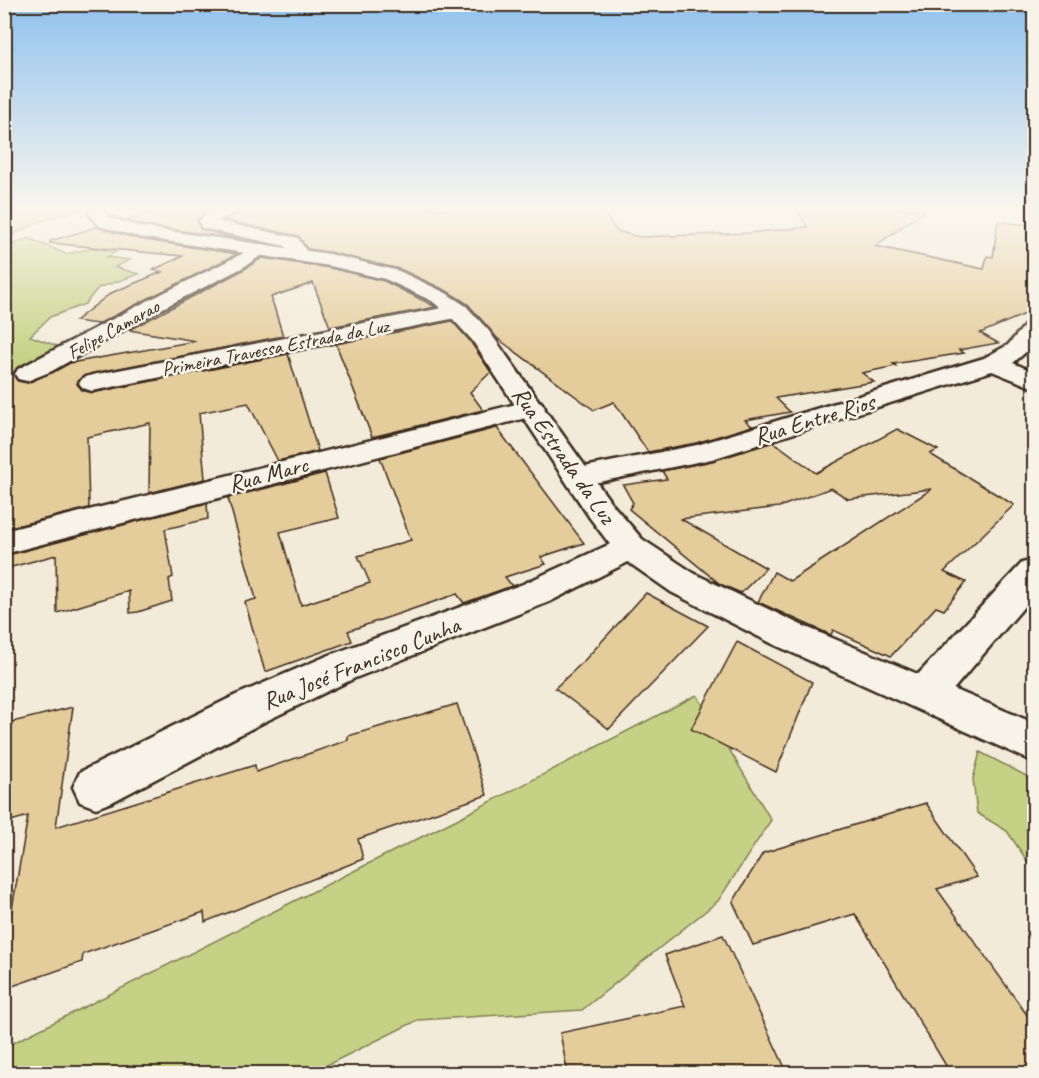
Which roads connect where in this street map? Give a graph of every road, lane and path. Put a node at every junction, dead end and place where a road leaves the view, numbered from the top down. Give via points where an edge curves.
1 (245, 259) edge
2 (326, 259) edge
3 (458, 311) junction
4 (1035, 329) edge
5 (993, 363) junction
6 (27, 374) dead end
7 (1035, 381) edge
8 (92, 383) dead end
9 (532, 408) junction
10 (579, 477) junction
11 (4, 543) edge
12 (630, 547) junction
13 (1035, 572) edge
14 (925, 694) junction
15 (1035, 744) edge
16 (96, 787) dead end

1 - 6 street, Felipe Camarao
2 - 3 street, Rua Estrada da Luz via 392,275 439,297
3 - 8 street, Primeira Travessa Estrada da Luz
3 - 9 street, Rua Estrada da Luz via 481,336
4 - 5 street, Rua Entre Rios via 1014,354
5 - 7 street
5 - 10 street, Rua Entre Rios via 702,453
9 - 10 street, Rua Estrada da Luz
9 - 11 street, Rua Marc
10 - 12 street, Rua Estrada da Luz
12 - 14 street, Rua Estrada da Luz via 683,583
12 - 16 street, Rua José Francisco Cunha via 536,593 340,667
13 - 14 street
14 - 15 street, Rua Estrada da Luz

